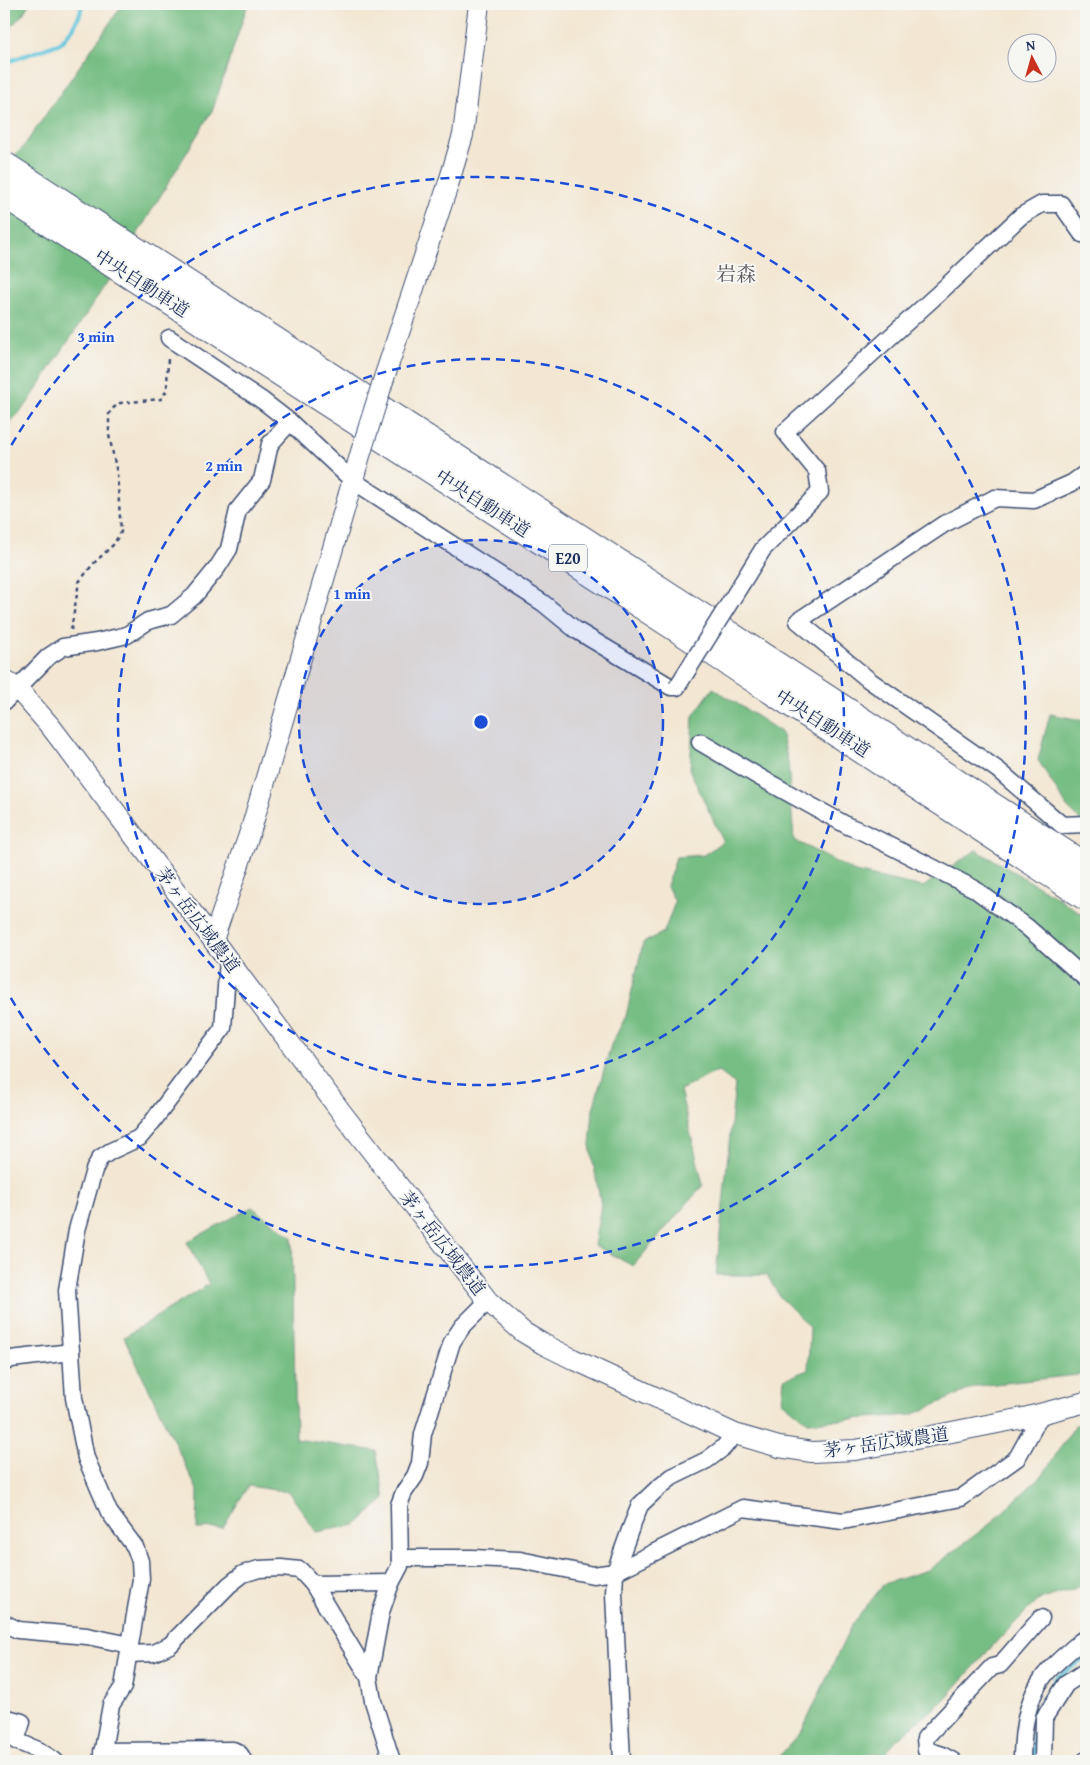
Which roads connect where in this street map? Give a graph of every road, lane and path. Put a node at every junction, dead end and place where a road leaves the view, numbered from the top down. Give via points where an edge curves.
1 (479, 4) edge
2 (4, 166) edge
3 (4, 193) edge
4 (56, 214) junction
5 (1086, 235) edge
6 (169, 338) joint
7 (290, 422) junction
8 (1086, 473) edge
9 (352, 480) junction
10 (63, 647) junction
11 (8, 690) edge
12 (700, 742) dead end
13 (1086, 824) edge
14 (1086, 868) edge
15 (1086, 896) edge
16 (213, 940) junction
17 (228, 960) junction
18 (1086, 979) edge
19 (488, 1301) junction
20 (71, 1352) junction
21 (4, 1363) edge
22 (1086, 1402) edge
23 (1042, 1413) junction
24 (735, 1434) junction
25 (400, 1558) junction
26 (615, 1572) junction
27 (391, 1583) junction
28 (313, 1584) junction
29 (1041, 1618) dead end
30 (4, 1623) edge
31 (1086, 1638) edge
32 (129, 1650) junction
33 (1086, 1670) edge
34 (369, 1677) junction
35 (4, 1717) edge
36 (102, 1756) edge
37 (945, 1759) edge
38 (55, 1761) edge
39 (243, 1761) edge
40 (392, 1761) edge
41 (622, 1761) edge
42 (1022, 1761) edge
43 (1043, 1761) edge

1 - 9 street, bridge via 463,135
2 - 4 highway, 中央自動車道 / E20
3 - 4 highway, 中央自動車道 / E20
4 - 14 highway, 中央自動車道 / E20 via 704,619
4 - 15 highway, 中央自動車道 / E20
5 - 9 street, bridge via 1061,204 1042,204 1021,216 785,432 818,471 820,492 763,549 677,687 671,687 576,630 543,604
6 - 7 street
6 - 10 path via 167,390 161,399 120,403 109,414 121,532 79,582 71,630
7 - 9 street
7 - 10 street via 270,444 262,480 238,510 229,549 194,596 171,615 148,621 128,635
8 - 13 street via 1034,500 995,498 944,524 798,622 869,680 998,770 1062,825
9 - 16 street via 252,826
10 - 11 street
11 - 16 street, 茅ヶ岳広域農道 via 51,727
12 - 18 street via 848,826 973,888 1027,927
16 - 17 street, 茅ヶ岳広域農道
17 - 19 street, 茅ヶ岳広域農道
17 - 20 street via 223,1028 139,1138 100,1158 94,1170 77,1230 67,1290
19 - 24 street, 茅ヶ岳広域農道 via 523,1332 543,1344
19 - 25 street via 452,1342 422,1434 420,1463 399,1505
20 - 21 street via 11,1359
20 - 32 street via 74,1398 86,1458 109,1512 135,1547 140,1561 141,1579
22 - 23 street, 茅ヶ岳広域農道
23 - 24 street, 茅ヶ岳広域農道 via 855,1450 812,1452 779,1447
23 - 26 street via 1017,1458 961,1498 843,1521 743,1508
24 - 26 street via 707,1460 672,1477 640,1505
25 - 26 street via 520,1560 593,1575
25 - 27 street via 400,1566
26 - 41 street
27 - 28 street
27 - 34 street via 381,1612
28 - 32 street via 300,1570 259,1569 243,1574 170,1645 153,1653
28 - 34 street
29 - 37 street via 1000,1666 992,1667 925,1738 926,1750
30 - 32 street via 18,1630 87,1636
31 - 42 street via 1045,1675 1035,1690 1026,1715
32 - 36 street via 123,1687 111,1705
33 - 43 street via 1066,1684 1044,1718
34 - 40 street
35 - 38 street via 22,1722 16,1741
36 - 39 street via 233,1750 239,1752

